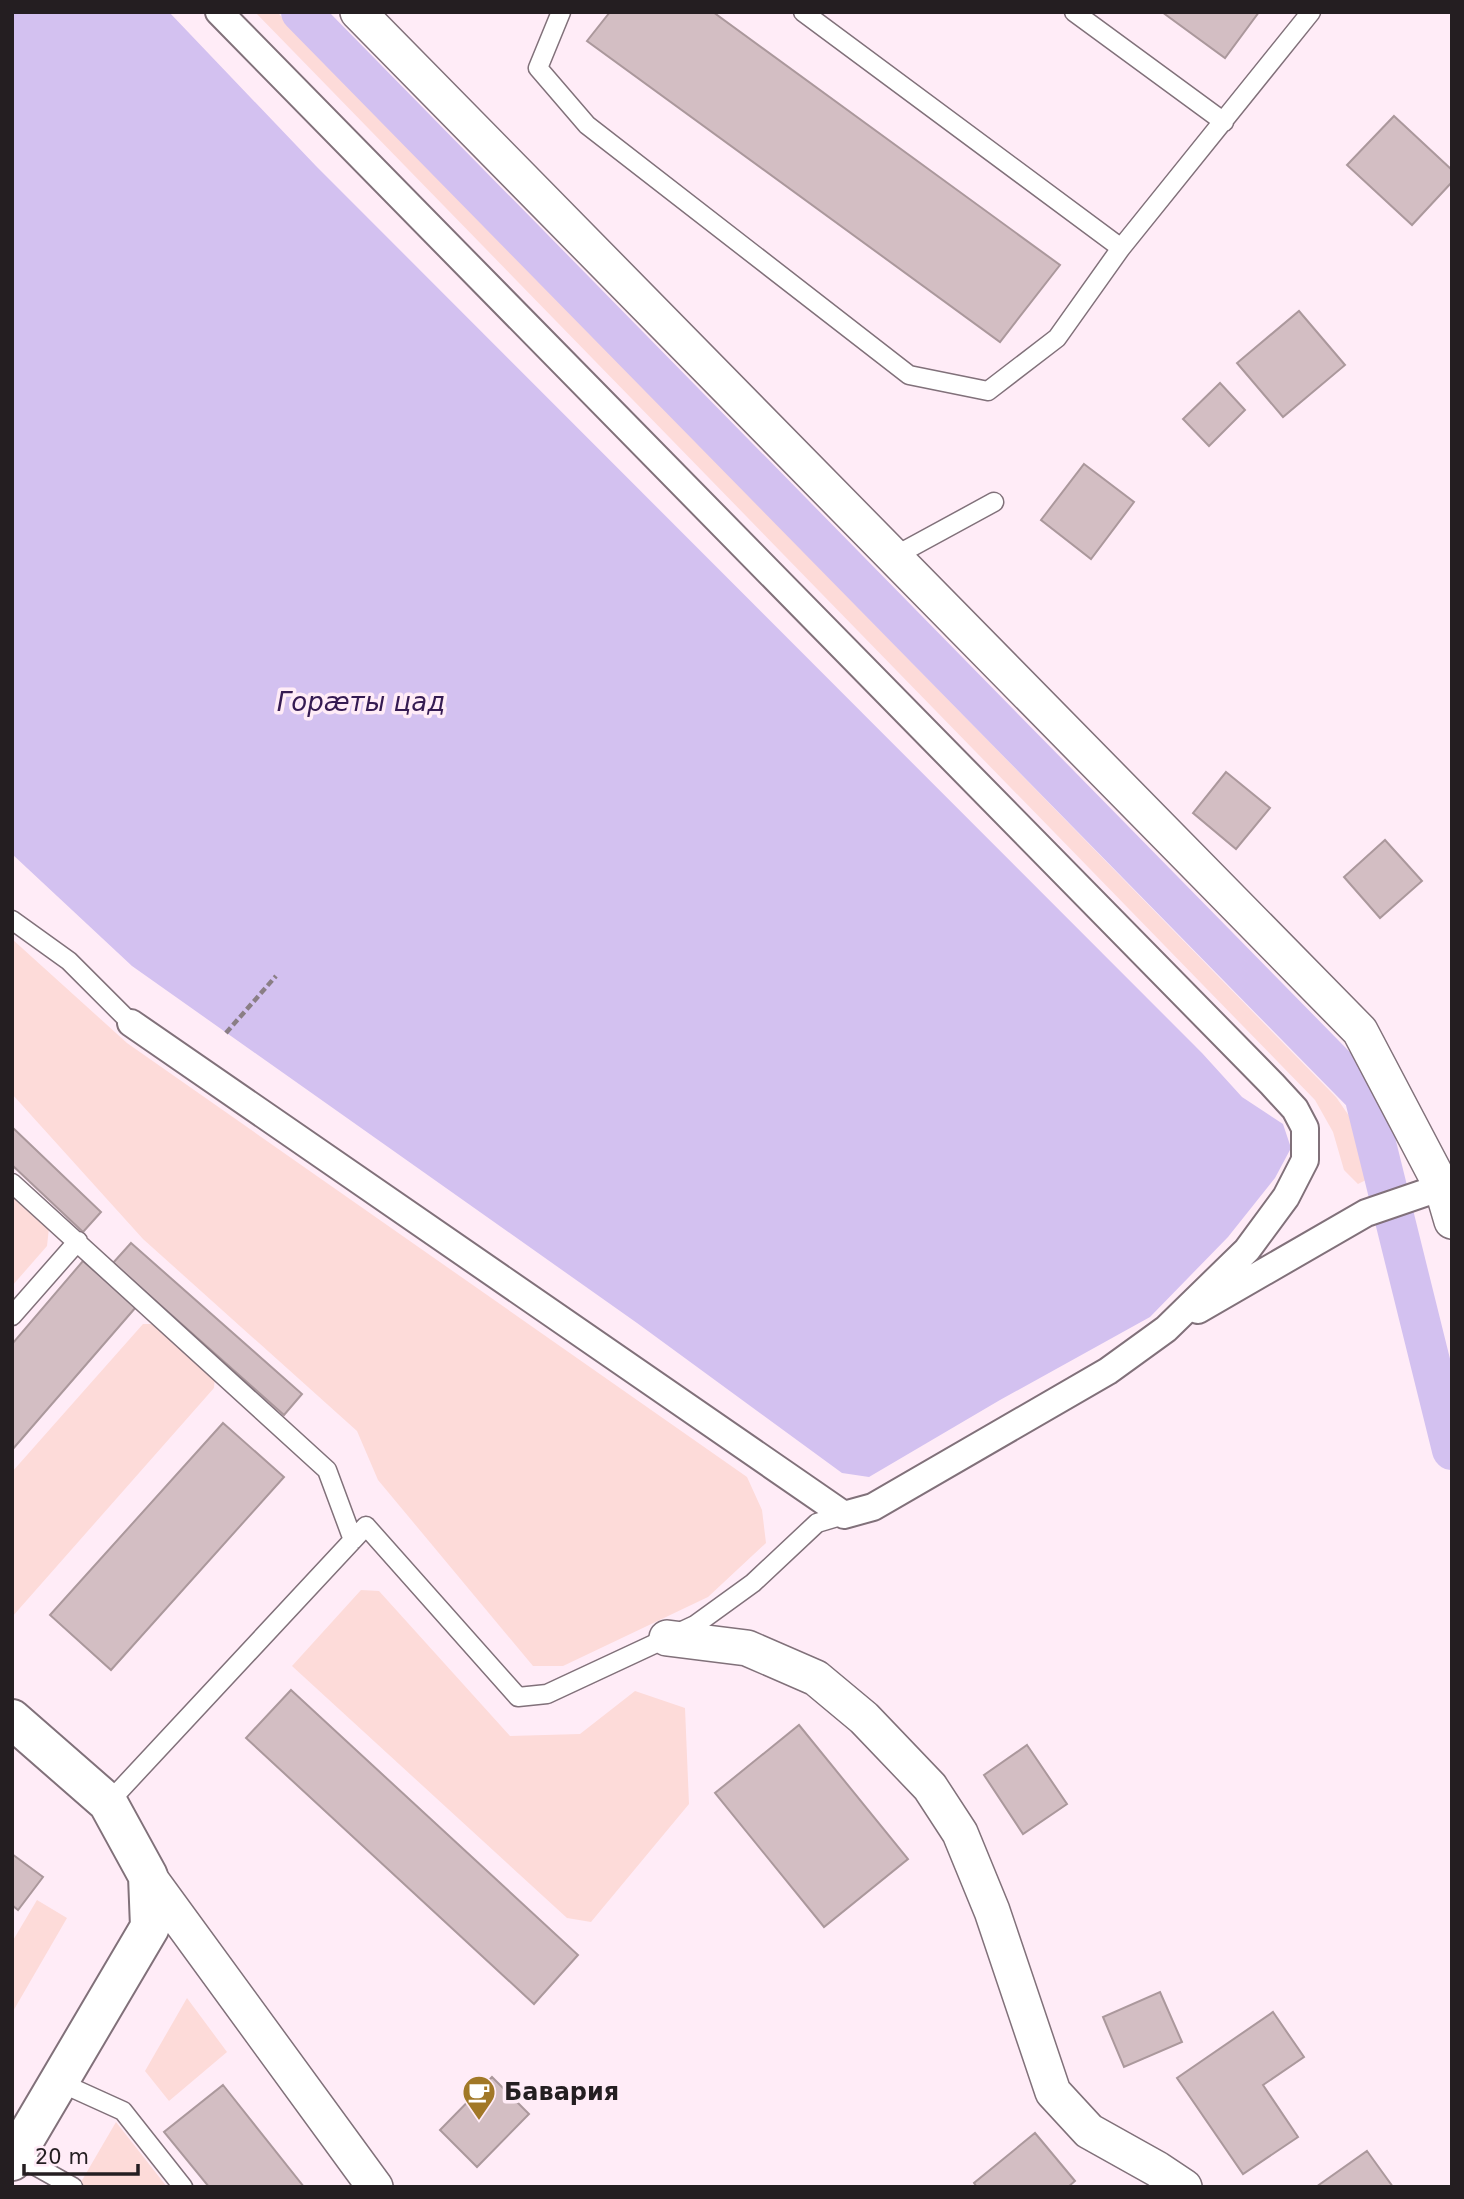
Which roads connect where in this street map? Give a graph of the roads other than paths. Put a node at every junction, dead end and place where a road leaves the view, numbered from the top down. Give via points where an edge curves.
1 (219, 12) edge
2 (358, 12) edge
3 (561, 12) edge
4 (803, 12) edge
5 (1074, 12) edge
6 (1311, 12) edge
7 (1224, 122) junction
8 (1121, 248) junction
9 (994, 502) dead end
10 (893, 557) junction
11 (12, 920) edge
12 (131, 1023) joint
13 (12, 1183) edge
14 (1443, 1187) junction
15 (1452, 1221) edge
16 (78, 1241) junction
17 (12, 1317) edge
18 (1166, 1329) junction
19 (844, 1515) junction
20 (353, 1540) junction
21 (667, 1638) junction
22 (15, 1728) edge
23 (108, 1804) junction
24 (148, 1875) junction
25 (59, 2082) junction
26 (14, 2158) edge
27 (73, 2187) edge
28 (183, 2187) edge
29 (375, 2187) edge
30 (1184, 2187) edge

1 - 18 street via 1295,1109 1305,1128 1305,1160 1286,1197 1247,1250
2 - 10 street
3 - 8 lane via 538,68 587,125 908,374 988,391 1057,338
4 - 8 lane
5 - 7 lane
6 - 7 lane
7 - 8 lane
9 - 10 lane
10 - 14 street via 1360,1031
11 - 12 lane via 69,961
12 - 19 street
13 - 16 lane
14 - 15 street
14 - 18 street via 1366,1213
16 - 17 lane
16 - 20 lane via 327,1470
18 - 19 street via 1108,1371 873,1507
19 - 21 lane via 817,1523 753,1583 695,1625
20 - 21 lane via 366,1526 518,1697 547,1694
20 - 23 lane
21 - 30 street via 747,1648 816,1678 864,1718 930,1787 960,1833 992,1911 1053,2092 1089,2131
22 - 23 street
23 - 24 street
24 - 25 street via 150,1927
24 - 29 street
25 - 26 street
25 - 28 lane via 123,2111
26 - 27 lane

